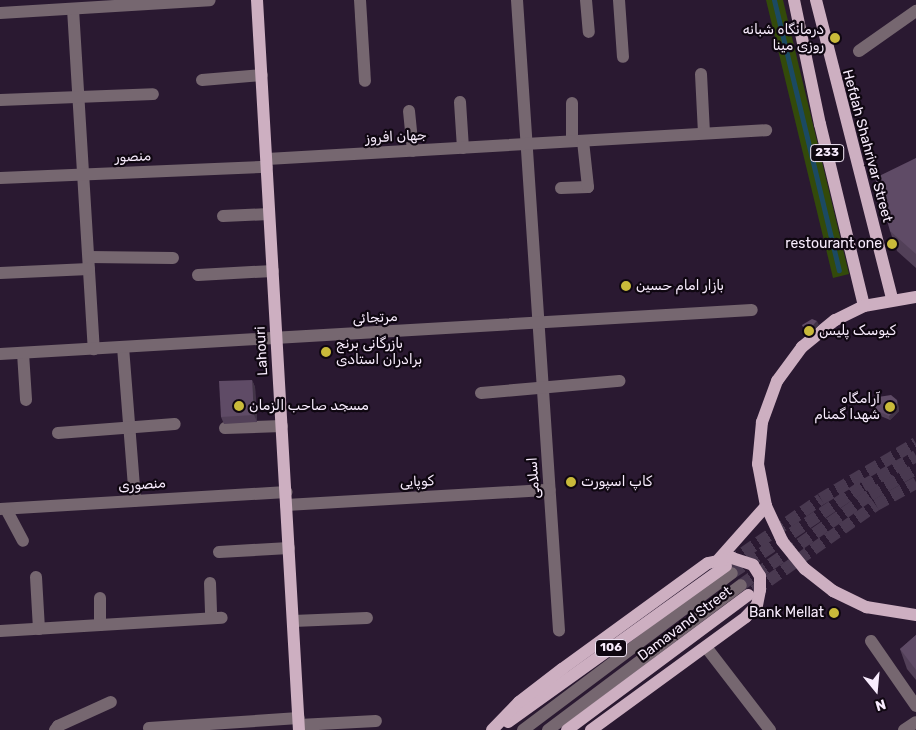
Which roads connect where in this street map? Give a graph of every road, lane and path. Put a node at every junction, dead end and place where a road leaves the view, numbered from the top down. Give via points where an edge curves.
1 (210, 0) edge
2 (257, 0) edge
3 (360, 0) edge
4 (517, 0) edge
5 (586, 0) edge
6 (619, 0) edge
7 (794, 0) edge
8 (816, 0) edge
9 (176, 1) edge
10 (110, 3) edge
11 (50, 5) edge
12 (73, 9) junction
13 (916, 11) edge
14 (0, 13) edge
15 (589, 32) dead end
16 (859, 51) dead end
17 (623, 57) dead end
18 (701, 74) dead end
19 (262, 75) junction
20 (202, 80) dead end
21 (364, 81) dead end
22 (154, 94) dead end
23 (79, 98) junction
24 (0, 100) edge
25 (460, 102) dead end
26 (572, 103) dead end
27 (410, 111) dead end
28 (766, 130) dead end
29 (704, 133) junction
30 (578, 141) junction
31 (526, 144) junction
32 (463, 148) junction
33 (413, 151) junction
34 (267, 163) junction
35 (84, 174) junction
36 (0, 178) edge
37 (561, 188) dead end
38 (270, 214) junction
39 (223, 216) dead end
40 (173, 258) dead end
41 (89, 263) junction
42 (273, 271) junction
43 (0, 273) edge
44 (198, 275) dead end
45 (916, 297) edge
46 (892, 298) junction
47 (864, 306) junction
48 (752, 310) dead end
49 (538, 323) junction
50 (277, 339) junction
51 (123, 347) junction
52 (94, 349) junction
53 (23, 353) junction
54 (0, 354) edge
55 (619, 382) dead end
56 (543, 387) junction
57 (481, 393) dead end
58 (26, 400) dead end
59 (176, 424) dead end
60 (282, 426) junction
61 (225, 428) dead end
62 (129, 429) junction
63 (58, 433) dead end
64 (550, 490) junction
65 (286, 498) junction
66 (135, 501) junction
67 (766, 506) junction
68 (2, 508) edge
69 (23, 541) dead end
70 (289, 548) junction
71 (219, 552) dead end
72 (725, 566) junction
73 (36, 577) dead end
74 (210, 583) dead end
75 (744, 590) joint
76 (100, 598) dead end
77 (916, 615) edge
78 (367, 618) dead end
79 (293, 621) junction
80 (100, 625) junction
81 (38, 629) junction
82 (0, 631) edge
83 (559, 631) dead end
84 (871, 641) dead end
85 (706, 647) junction
86 (111, 702) dead end
87 (916, 706) edge
88 (376, 721) dead end
89 (299, 724) edge
90 (149, 728) dead end
91 (55, 730) edge
92 (492, 730) edge
93 (497, 730) edge
94 (523, 730) edge
95 (548, 730) edge
96 (567, 730) edge
97 (591, 730) edge
98 (770, 730) edge

1 - 9 street
2 - 19 main road, Lahouri
3 - 21 street
4 - 31 street, اسلامی
5 - 15 street
6 - 17 street
7 - 47 main road, 233
8 - 46 main road, Hefdah Shahrivar Street / 233
9 - 10 street
10 - 12 street
11 - 12 street
11 - 14 street
12 - 23 street
13 - 16 street
18 - 29 street
19 - 20 street
19 - 34 main road, Lahouri
22 - 23 street
23 - 24 street
23 - 35 street
25 - 32 street
26 - 30 street
27 - 33 street
28 - 29 street, جهان افروز
29 - 30 street, جهان افروز
30 - 31 street, جهان افروز
30 - 37 street via 588,187
31 - 32 street, جهان افروز
31 - 49 street, اسلامی
32 - 33 street, جهان افروز
33 - 34 street, جهان افروز
34 - 35 street, منصور
34 - 38 main road, Lahouri
35 - 36 street, منصور
35 - 41 street
38 - 39 street
38 - 42 main road, Lahouri
40 - 41 street
41 - 43 street
41 - 52 street
42 - 44 street
42 - 50 main road, Lahouri
45 - 46 main road
46 - 47 main road
47 - 67 main road via 835,320 802,346 777,381 762,422 760,439 758,464
48 - 49 street, مرتجائی
49 - 50 street, مرتجائی
49 - 56 street, اسلامی
50 - 51 street, مرتجائی
50 - 60 main road, Lahouri
51 - 52 street, مرتجائی
51 - 62 street
52 - 53 street, مرتجائی
53 - 54 street, مرتجائی
53 - 58 street
55 - 56 street
56 - 57 street
56 - 64 street, اسلامی
59 - 62 street
60 - 61 street
60 - 65 main road, Lahouri
62 - 63 street
62 - 66 street
64 - 65 street, کوپایی
64 - 83 street, اسلامی
65 - 66 street, منصوری
65 - 70 main road, Lahouri
66 - 68 street, منصوری
67 - 72 main road
67 - 77 main road via 782,541 805,569 833,592 866,607
68 - 69 street
70 - 71 street
70 - 79 main road, Lahouri
72 - 85 main road via 743,560 753,565 760,576 757,605
72 - 92 main road via 708,563 519,702
72 - 93 main road, Damavand Street / 106
72 - 94 street
73 - 81 street
74 - 80 street via 216,618
75 - 95 street
75 - 96 main road, Damavand Street
76 - 80 street
78 - 79 street
79 - 89 main road, Lahouri
80 - 81 street
81 - 82 street
84 - 87 street
85 - 97 main road
85 - 98 street
86 - 91 street
88 - 89 street
89 - 90 street

